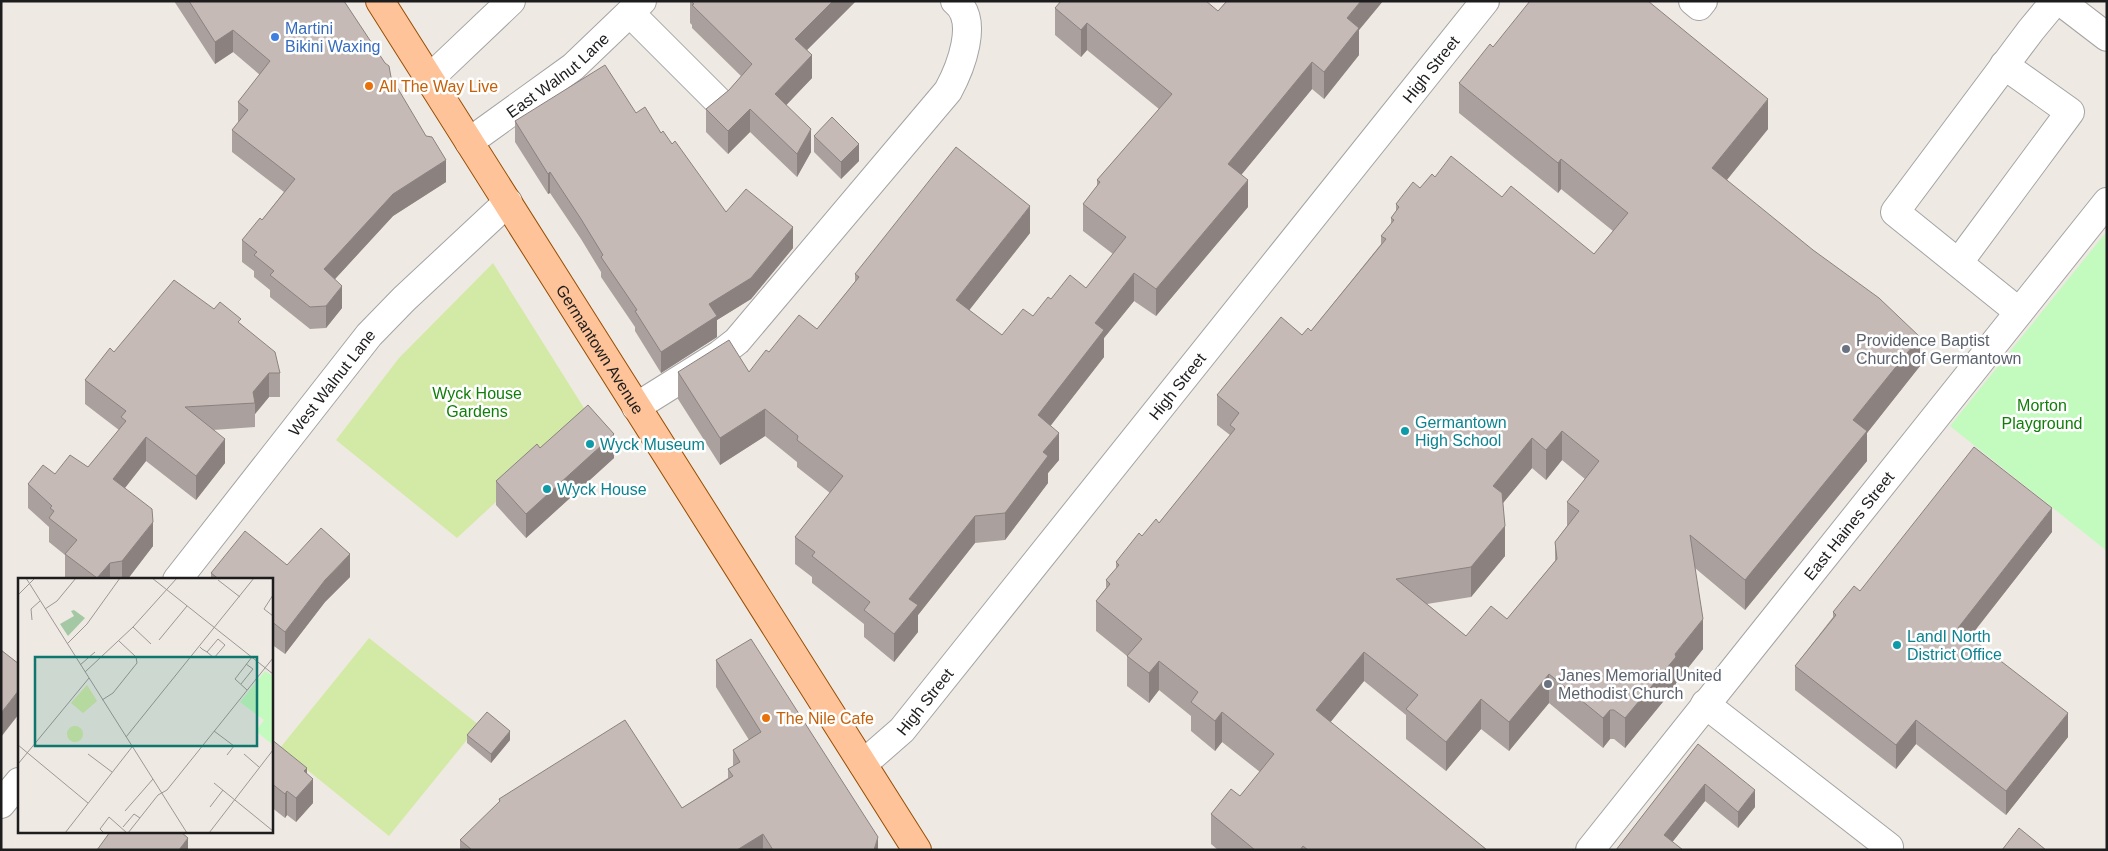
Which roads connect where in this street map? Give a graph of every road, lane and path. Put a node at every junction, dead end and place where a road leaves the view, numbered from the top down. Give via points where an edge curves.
1 (380, 1) edge
2 (511, 1) edge
3 (955, 1) edge
4 (1485, 1) edge
5 (1693, 1) edge
6 (1703, 1) edge
7 (2055, 1) edge
8 (2060, 1) edge
9 (636, 7) edge
10 (2107, 37) edge
11 (2004, 65) junction
12 (429, 79) junction
13 (718, 101) edge
14 (469, 142) junction
15 (508, 202) junction
16 (2107, 202) edge
17 (1959, 262) junction
18 (2019, 312) junction
19 (636, 407) junction
20 (179, 578) edge
21 (1705, 704) junction
22 (863, 764) junction
23 (18, 783) edge
24 (1, 804) edge
25 (917, 850) edge
26 (1590, 850) edge
27 (1887, 850) edge

1 - 12 main road, Germantown Avenue
2 - 12 street
3 - 19 street via 966,18 966,34 962,59 948,91 737,340
4 - 22 street, High Street via 902,730
5 - 6 street via 1699,6
7 - 11 street
8 - 10 street
9 - 13 street
9 - 14 street, East Walnut Lane via 573,67
11 - 17 street via 1895,212
11 - 17 street via 2070,112
12 - 14 main road, Germantown Avenue
14 - 15 main road, Germantown Avenue
15 - 19 main road, Germantown Avenue
15 - 20 street, West Walnut Lane via 369,335
16 - 18 street, East Haines Street
17 - 18 street
18 - 21 street, East Haines Street
19 - 22 main road, Germantown Avenue
21 - 26 street, East Haines Street
21 - 27 street via 1889,847
22 - 25 main road, Germantown Avenue
23 - 24 street

